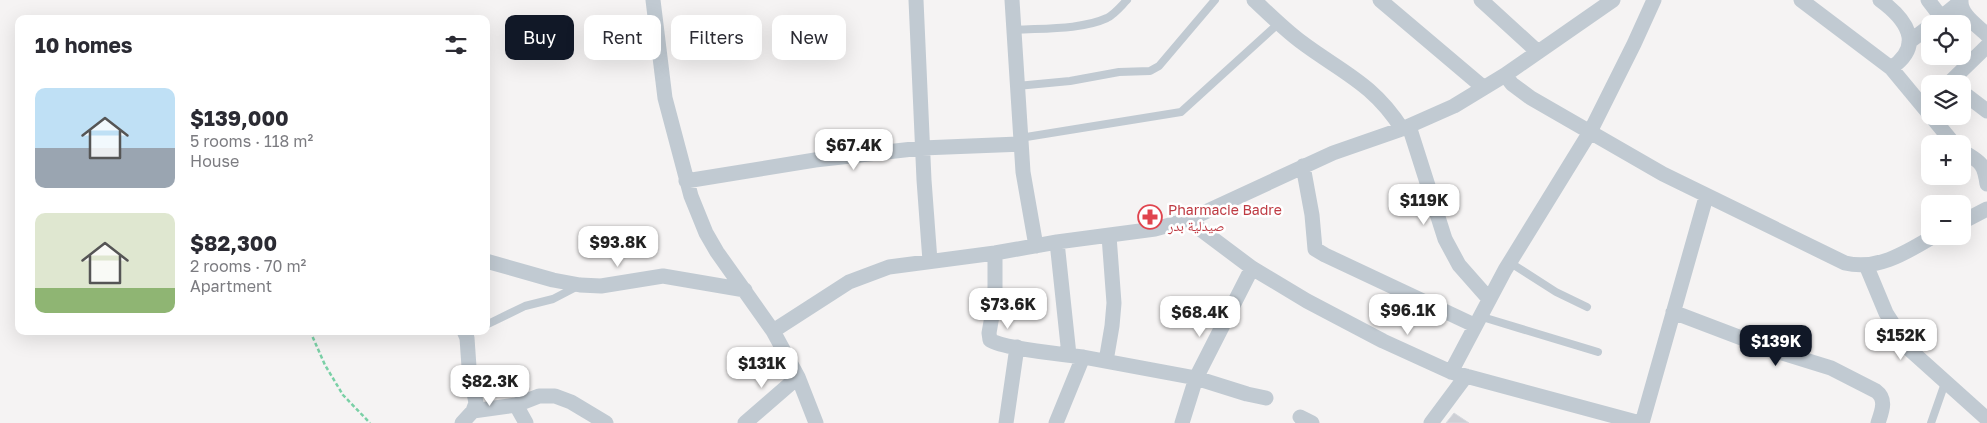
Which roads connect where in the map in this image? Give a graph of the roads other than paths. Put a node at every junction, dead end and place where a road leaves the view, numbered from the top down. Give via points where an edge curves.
1 (653, 0) edge
2 (916, 0) edge
3 (1012, 0) edge
4 (1127, 0) edge
5 (1215, 0) edge
6 (1254, 0) edge
7 (1380, 0) edge
8 (1482, 0) edge
9 (1613, 0) edge
10 (1654, 0) edge
11 (1802, 0) edge
12 (1880, 0) edge
13 (1928, 0) edge
14 (1961, 1) edge
15 (1933, 15) edge
16 (1944, 15) edge
17 (1279, 23) junction
18 (1013, 30) junction
19 (1921, 33) edge
20 (1987, 35) edge
21 (1909, 42) junction
22 (1987, 46) edge
23 (1538, 52) junction
24 (1891, 68) junction
25 (1505, 75) junction
26 (1958, 75) edge
27 (1017, 86) junction
28 (1484, 88) junction
29 (1971, 99) edge
30 (1921, 101) edge
31 (1987, 111) edge
32 (1406, 128) junction
33 (1590, 132) junction
34 (1020, 141) junction
35 (922, 148) junction
36 (1971, 156) edge
37 (1303, 166) junction
38 (686, 181) junction
39 (1987, 184) edge
40 (1706, 197) junction
41 (1987, 210) edge
42 (1971, 218) edge
43 (1188, 220) junction
44 (1109, 236) junction
45 (1056, 242) junction
46 (1921, 243) edge
47 (1036, 246) junction
48 (996, 254) junction
49 (930, 261) junction
50 (490, 262) edge
51 (1509, 262) junction
52 (1866, 265) junction
53 (1252, 268) junction
54 (580, 285) junction
55 (745, 290) junction
56 (1488, 299) junction
57 (1587, 307) dead end
58 (1673, 312) junction
59 (1477, 320) junction
60 (490, 324) edge
61 (772, 331) junction
62 (467, 335) edge
63 (1017, 347) junction
64 (1598, 352) dead end
65 (1076, 356) junction
66 (1106, 361) junction
67 (1451, 372) junction
68 (1466, 376) junction
69 (798, 378) junction
70 (1196, 378) junction
71 (1945, 383) junction
72 (1266, 398) dead end
73 (516, 406) junction
74 (473, 411) junction
75 (1987, 419) edge
76 (462, 423) edge
77 (526, 423) edge
78 (606, 423) edge
79 (745, 423) edge
80 (816, 423) edge
81 (1006, 423) edge
82 (1056, 423) edge
83 (1182, 423) edge
84 (1431, 423) edge
85 (1641, 423) edge
86 (1878, 423) edge
87 (1931, 423) edge

1 - 38 street via 665,98
2 - 35 street
3 - 18 street
4 - 18 lane via 1114,13 1100,20
5 - 27 lane via 1153,70
6 - 17 street
7 - 28 street
8 - 23 street
9 - 23 street
10 - 33 street
11 - 24 street
12 - 21 street via 1905,23
13 - 15 street
14 - 16 street
14 - 20 street via 1964,14
17 - 32 street via 1366,87
17 - 34 lane via 1181,112
18 - 27 street
19 - 21 street
21 - 24 street via 1907,52
22 - 26 street
23 - 25 street
24 - 30 street
25 - 28 street
25 - 33 street via 1531,98
27 - 34 street
28 - 32 street
29 - 31 street
32 - 37 street
32 - 56 street via 1445,239 1459,265
33 - 40 street
33 - 51 street
34 - 35 street
34 - 47 street
35 - 38 street via 815,160
35 - 49 street
36 - 39 street via 1983,165
37 - 43 street
37 - 59 street via 1315,249
38 - 55 street via 706,233
40 - 52 street via 1845,264
40 - 58 street
41 - 42 street
43 - 44 street via 1154,230
43 - 53 street
44 - 45 street
44 - 66 street via 1114,303
45 - 47 street
45 - 65 street
46 - 52 street via 1898,256
47 - 48 street
48 - 49 street
48 - 63 street via 995,299 989,337 992,342
49 - 61 street via 889,267 849,282
50 - 54 street
51 - 56 street
51 - 57 lane
52 - 71 street via 1886,313 1909,349
53 - 67 street via 1330,314
53 - 70 street
54 - 55 street via 601,286 663,276
54 - 60 lane via 553,299 525,306
55 - 61 street
56 - 59 street
58 - 85 street
58 - 86 street via 1831,368 1876,391 1883,400
59 - 64 lane
59 - 67 street
61 - 69 street
62 - 74 street via 476,403
63 - 65 street
63 - 81 street
65 - 66 street
65 - 82 street
66 - 70 street
67 - 68 street
68 - 84 street
68 - 85 street
69 - 79 street
69 - 80 street
70 - 72 street
70 - 83 street
71 - 75 street
71 - 87 lane
73 - 74 street
73 - 77 street
73 - 78 street via 539,396 555,396
74 - 76 street

